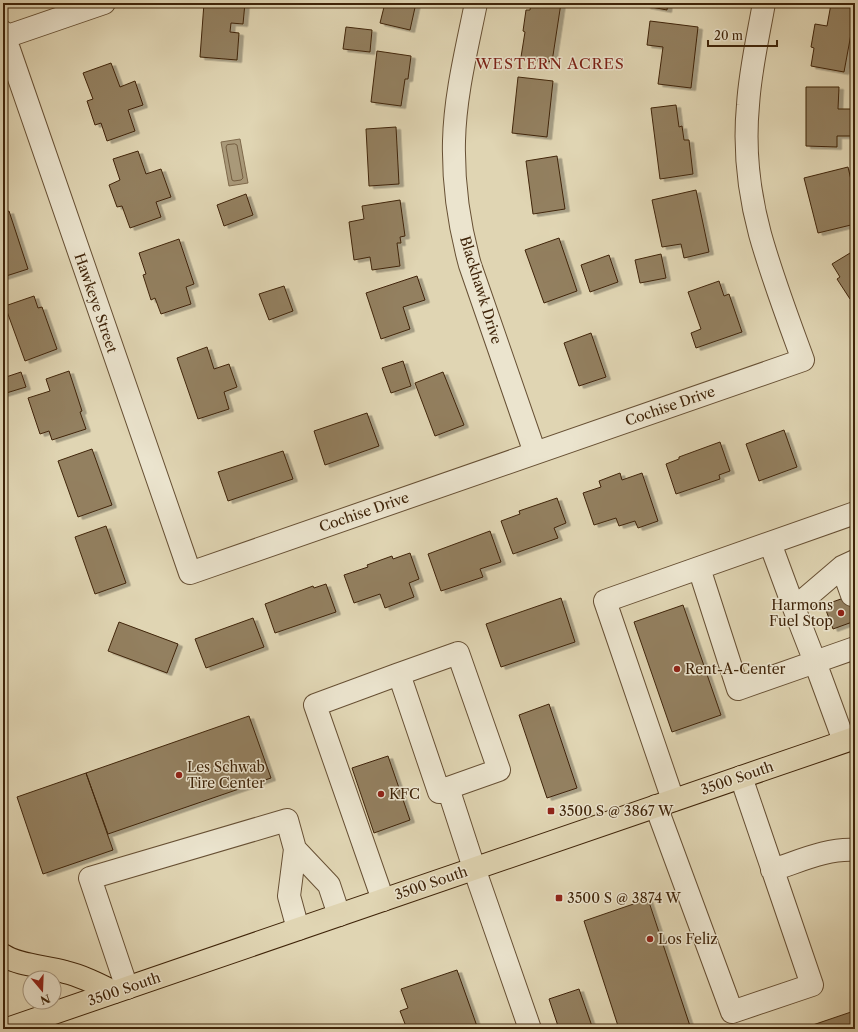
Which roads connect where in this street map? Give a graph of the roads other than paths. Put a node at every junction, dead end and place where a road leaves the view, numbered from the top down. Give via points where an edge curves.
1 (104, 3) edge
2 (476, 3) edge
3 (764, 3) edge
4 (4, 35) edge
5 (536, 453) junction
6 (855, 513) edge
7 (770, 543) junction
8 (849, 564) edge
9 (699, 568) junction
10 (190, 573) joint
11 (852, 595) dead end
12 (794, 608) junction
13 (855, 648) edge
14 (816, 662) junction
15 (398, 674) junction
16 (850, 740) edge
17 (741, 777) junction
18 (448, 788) junction
19 (665, 803) junction
20 (295, 849) junction
21 (855, 850) edge
22 (474, 868) junction
23 (772, 870) junction
24 (383, 900) junction
25 (338, 915) junction
26 (298, 929) junction
27 (3, 955) edge
28 (120, 990) junction
29 (730, 1021) edge
30 (7, 1029) edge
31 (530, 1029) edge

1 - 4 street
2 - 5 street, Blackhawk Drive via 456,116 456,190 470,264
3 - 5 street, Cochise Drive via 748,106 747,150 750,180 760,234 803,360
4 - 10 street, Hawkeye Street
5 - 10 street, Cochise Drive
6 - 7 street
7 - 9 street
7 - 12 street
8 - 11 street
8 - 12 street
9 - 14 street via 738,689
9 - 19 street via 605,601
12 - 14 street
13 - 14 street
14 - 16 street
15 - 18 street via 439,792
15 - 18 street via 458,653 499,770
15 - 24 street via 315,705
16 - 17 main road, 3500 South
17 - 19 main road, 3500 South
17 - 23 street
18 - 22 street
19 - 22 main road, 3500 South
19 - 29 street
20 - 25 street via 329,885
20 - 26 street via 288,896
20 - 28 street via 287,820 90,878
21 - 23 street via 821,855
22 - 24 main road, 3500 South
22 - 31 street
23 - 29 street via 812,985
24 - 25 main road, 3500 South
25 - 26 main road, 3500 South
26 - 28 main road, 3500 South
27 - 28 main road via 16,961 67,972
28 - 30 main road, 3500 South

